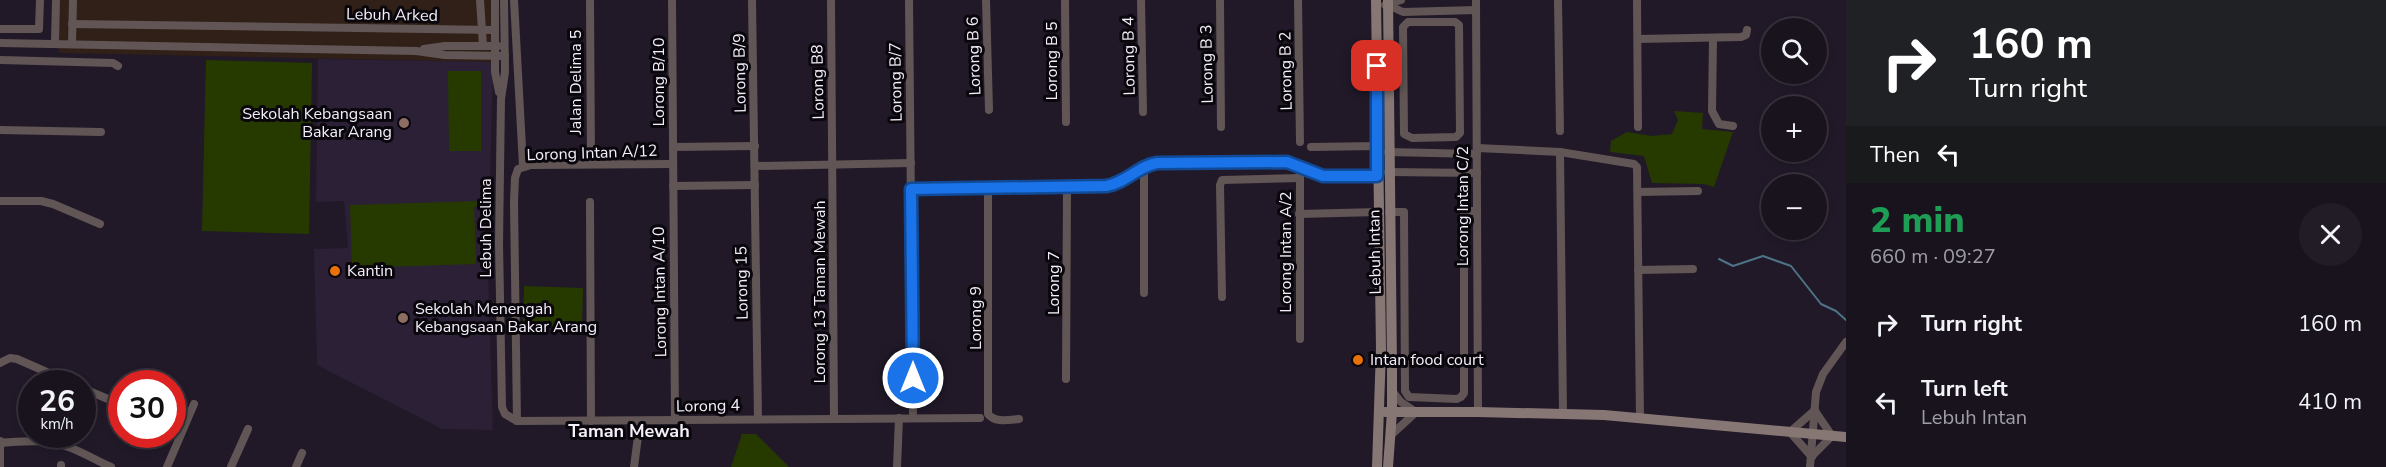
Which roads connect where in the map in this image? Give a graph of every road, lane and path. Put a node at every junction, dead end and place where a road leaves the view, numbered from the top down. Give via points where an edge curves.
1 (40, 0) edge
2 (56, 0) edge
3 (73, 0) edge
4 (480, 0) edge
5 (495, 0) edge
6 (504, 0) edge
7 (514, 0) edge
8 (590, 0) edge
9 (672, 0) edge
10 (752, 0) edge
11 (831, 0) edge
12 (909, 0) edge
13 (986, 0) edge
14 (1065, 0) edge
15 (1141, 0) edge
16 (1220, 0) edge
17 (1298, 0) edge
18 (1402, 0) edge
19 (1476, 0) edge
20 (1558, 0) edge
21 (1637, 0) edge
22 (1382, 3) edge
23 (1476, 10) junction
24 (1431, 11) junction
25 (1403, 12) junction
26 (1431, 22) junction
27 (72, 24) junction
28 (0, 29) edge
29 (39, 29) junction
30 (55, 29) junction
31 (482, 30) junction
32 (495, 30) junction
33 (1747, 30) dead end
34 (1713, 38) junction
35 (1638, 39) junction
36 (55, 42) junction
37 (0, 43) edge
38 (72, 44) junction
39 (483, 46) junction
40 (495, 46) junction
41 (505, 46) junction
42 (416, 51) junction
43 (495, 56) junction
44 (505, 56) junction
45 (0, 60) edge
46 (118, 66) dead end
47 (501, 99) junction
48 (989, 111) dead end
49 (1143, 112) dead end
50 (1066, 122) dead end
51 (1733, 126) dead end
52 (1221, 127) dead end
53 (1638, 127) dead end
54 (0, 130) edge
55 (1560, 131) dead end
56 (101, 132) dead end
57 (1430, 138) junction
58 (1300, 142) dead end
59 (755, 146) junction
60 (1377, 146) junction
61 (673, 147) junction
62 (1311, 147) dead end
63 (1477, 151) junction
64 (1388, 152) junction
65 (1560, 152) junction
66 (1431, 153) junction
67 (911, 163) junction
68 (591, 164) junction
69 (673, 164) junction
70 (832, 165) junction
71 (523, 166) junction
72 (756, 166) junction
73 (1302, 166) junction
74 (1144, 167) junction
75 (1388, 172) junction
76 (1477, 173) junction
77 (1377, 176) junction
78 (1300, 178) junction
79 (755, 185) junction
80 (673, 186) junction
81 (988, 188) junction
82 (1067, 188) junction
83 (911, 189) junction
84 (1698, 191) dead end
85 (1638, 192) junction
86 (0, 201) edge
87 (590, 201) dead end
88 (1477, 211) junction
89 (1383, 212) junction
90 (1299, 214) junction
91 (100, 224) dead end
92 (1693, 269) dead end
93 (1638, 270) junction
94 (1144, 293) dead end
95 (1222, 297) dead end
96 (1392, 330) junction
97 (1405, 330) junction
98 (1464, 330) junction
99 (1478, 330) junction
100 (1300, 339) dead end
101 (1846, 342) edge
102 (1381, 349) junction
103 (0, 363) edge
104 (42, 370) edge
105 (1066, 379) dead end
106 (1392, 391) junction
107 (194, 404) dead end
108 (1815, 410) junction
109 (1386, 412) junction
110 (1416, 412) junction
111 (1478, 412) junction
112 (1563, 414) junction
113 (834, 418) junction
114 (899, 418) junction
115 (913, 418) junction
116 (980, 418) dead end
117 (1640, 418) junction
118 (758, 419) junction
119 (1019, 419) dead end
120 (675, 420) junction
121 (517, 421) junction
122 (591, 421) junction
123 (640, 421) junction
124 (186, 423) edge
125 (248, 429) dead end
126 (1790, 432) junction
127 (1814, 434) junction
128 (1390, 436) junction
129 (1840, 437) edge
130 (0, 442) edge
131 (175, 448) edge
132 (302, 453) dead end
133 (1812, 457) junction
134 (0, 467) edge
135 (111, 467) edge
136 (167, 467) edge
137 (231, 467) edge
138 (296, 467) edge
139 (634, 467) edge
140 (897, 467) edge
141 (1377, 467) edge
142 (1388, 467) edge
143 (1810, 467) edge

1 - 29 street
2 - 30 street
3 - 27 street
4 - 31 street
5 - 32 street, Lebuh Delima
6 - 41 street, Lebuh Delima
7 - 71 street
8 - 68 street, Jalan Delima 5
9 - 61 street, Lorong B/10
10 - 59 street, Lorong B/9
11 - 70 street, Lorong B8
12 - 67 street, Lorong B/7
13 - 48 street, Lorong B 6
14 - 50 street, Lorong B 5
15 - 49 street, Lorong B 4
16 - 52 street, Lorong B 3
17 - 58 street, Lorong B 2
18 - 22 street
18 - 25 street
19 - 23 street, Lorong Intan C/2
20 - 55 street
21 - 35 street
22 - 25 street
22 - 60 main road, Lebuh Intan
22 - 64 main road, Lebuh Intan
23 - 24 street
23 - 63 street, Lorong Intan C/2
24 - 25 street
24 - 26 street
26 - 57 street via 1408,22 1403,27 1404,134
26 - 57 street via 1455,22 1460,29 1460,133 1451,138
27 - 31 street, Lebuh Arked
27 - 38 street
28 - 29 street
29 - 30 street
30 - 36 street
31 - 32 street, Lebuh Arked
31 - 39 street
32 - 40 street, Lebuh Delima
33 - 34 street via 1742,37
34 - 35 street
34 - 51 street via 1712,111 1719,124
35 - 53 street
36 - 37 street, Lebuh Arked
36 - 38 street, Lebuh Arked
38 - 42 street, Lebuh Arked
39 - 40 street, Lebuh Arked
39 - 42 street, Lebuh Arked
40 - 41 street, Lebuh Arked
40 - 43 street, Lebuh Delima
41 - 44 street, Lebuh Delima
42 - 43 street, Lebuh Arked
43 - 44 street, Lebuh Arked
43 - 47 street, Lebuh Delima
44 - 47 street, Lebuh Delima
45 - 46 street
47 - 121 street, Lebuh Delima via 502,407 505,414
54 - 56 street
57 - 66 street
59 - 61 street
59 - 72 street, Lorong 15
60 - 62 street
60 - 77 main road, Lebuh Intan
61 - 69 street, Lorong B/10
63 - 65 street
63 - 66 street
63 - 76 street, Lorong Intan C/2
64 - 66 street
64 - 75 main road, Lebuh Intan
65 - 85 street via 1634,164
65 - 112 street
67 - 70 street
67 - 83 street, Lorong B/7
68 - 69 street, Lorong Intan A/12
68 - 71 street, Lorong Intan A/12
69 - 80 street, Lorong Intan A/10
70 - 72 street
70 - 113 street, Lorong 13 Taman Mewah
71 - 121 street, Lorong Intan A/12 via 515,174
72 - 79 street, Lorong 15
73 - 74 street via 1279,161 1157,163
73 - 77 street via 1323,176
73 - 78 street, Lorong Intan A/2
74 - 82 street via 1115,185
74 - 94 street
75 - 76 street
75 - 89 main road, Lebuh Intan
76 - 88 street, Lorong Intan C/2
77 - 89 main road, Lebuh Intan
78 - 90 street, Lorong Intan A/2
78 - 95 street via 1222,180
79 - 80 street
79 - 118 street, Lorong 15
80 - 120 street, Lorong Intan A/10
81 - 82 street
81 - 83 street
81 - 119 street, Lorong 9 via 988,414 1000,420
82 - 105 street, Lorong 7
83 - 115 street, Lorong B/7
84 - 85 street
85 - 93 street
86 - 91 street via 41,201
87 - 122 street
88 - 98 street via 1464,211
88 - 99 street, Lorong Intan C/2
89 - 90 street
89 - 96 main road, Lebuh Intan
89 - 97 street via 1404,212
89 - 102 main road, Lebuh Intan
90 - 100 street, Lorong Intan A/2
92 - 93 street
93 - 117 street
96 - 97 street
96 - 102 main road via 1385,334
96 - 106 main road, Lebuh Intan
97 - 98 street via 1406,395 1457,399 1464,393
98 - 99 street
99 - 111 street, Lorong Intan C/2
101 - 108 street via 1823,374
102 - 109 main road, Lebuh Intan
103 - 104 street via 17,359
106 - 109 main road, Lebuh Intan
106 - 110 street
107 - 124 street
108 - 126 street
108 - 127 street
108 - 129 street
109 - 110 main road
109 - 128 main road, Lebuh Intan
109 - 141 main road, Lebuh Intan
110 - 111 main road
110 - 128 street
111 - 112 main road
112 - 117 main road
113 - 114 street, Lorong 4
113 - 118 street, Lorong 4
114 - 115 street, Lorong 4
114 - 140 street
115 - 116 street, Lorong 4
117 - 126 main road
118 - 120 street, Lorong 4
120 - 123 street, Lorong 4
121 - 122 street, Lorong 4
122 - 123 street, Lorong 4
123 - 139 street
125 - 137 street
126 - 127 main road
126 - 133 street
127 - 129 main road
127 - 133 street
128 - 142 main road, Lebuh Intan
129 - 133 street
130 - 134 street
130 - 135 street via 54,443
131 - 136 street
132 - 138 street
133 - 143 street

